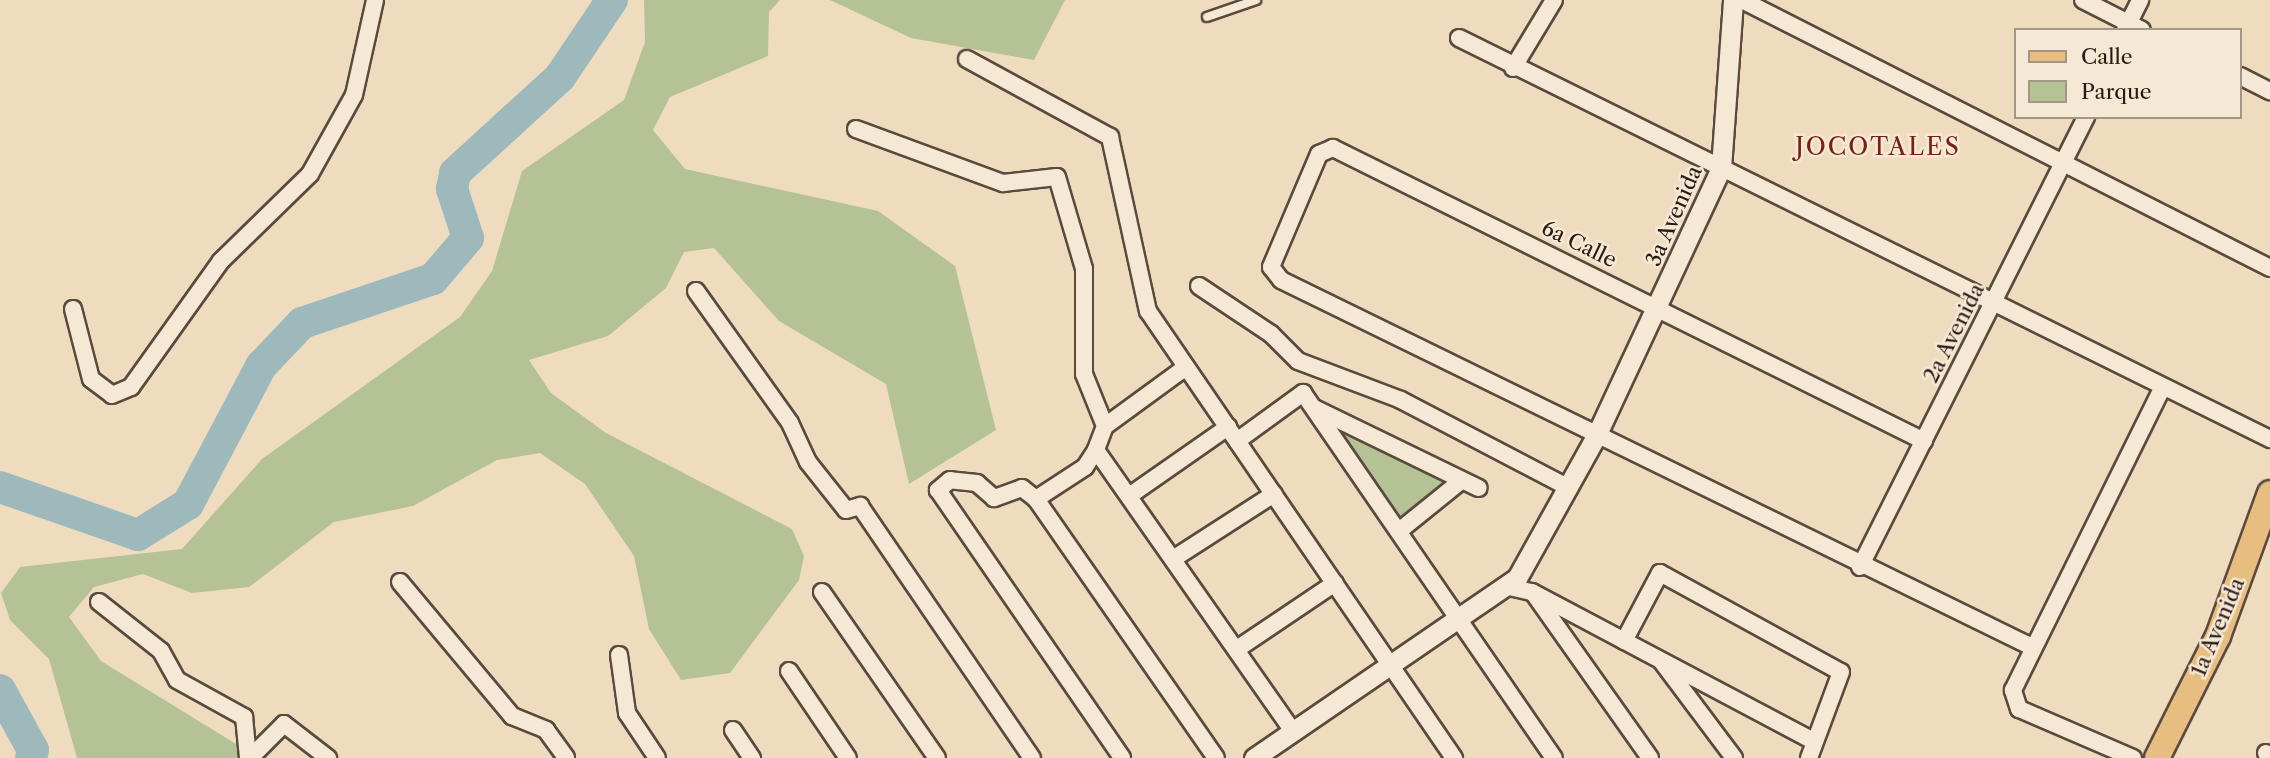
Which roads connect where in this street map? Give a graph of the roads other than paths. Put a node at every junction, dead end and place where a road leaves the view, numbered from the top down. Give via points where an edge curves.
1 (375, 0) edge
2 (1256, 0) edge
3 (1554, 0) edge
4 (1733, 0) edge
5 (1742, 0) edge
6 (2083, 0) edge
7 (2140, 0) edge
8 (1207, 18) dead end
9 (2132, 28) edge
10 (1460, 38) dead end
11 (967, 59) dead end
12 (1513, 68) junction
13 (2242, 77) edge
14 (2270, 91) edge
15 (2085, 119) edge
16 (856, 129) dead end
17 (2065, 164) junction
18 (1721, 168) junction
19 (2270, 268) edge
20 (1199, 286) dead end
21 (696, 291) dead end
22 (1993, 302) junction
23 (1659, 306) junction
24 (74, 309) dead end
25 (1186, 367) junction
26 (2162, 388) junction
27 (1311, 407) junction
28 (1105, 426) junction
29 (1233, 434) junction
30 (1597, 434) junction
31 (2270, 439) edge
32 (1924, 441) junction
33 (1096, 450) junction
34 (1461, 481) junction
35 (1479, 488) dead end
36 (1569, 488) junction
37 (2270, 493) edge
38 (1274, 494) junction
39 (1129, 496) junction
40 (1036, 499) junction
41 (1399, 531) junction
42 (1173, 559) junction
43 (1860, 567) junction
44 (400, 582) dead end
45 (1335, 583) junction
46 (1505, 586) junction
47 (822, 592) dead end
48 (1532, 592) junction
49 (99, 602) dead end
50 (1458, 618) junction
51 (1625, 641) junction
52 (2032, 647) junction
53 (1237, 649) junction
54 (619, 655) dead end
55 (1659, 658) junction
56 (1391, 664) junction
57 (789, 671) dead end
58 (733, 730) dead end
59 (1293, 731) junction
60 (1812, 740) junction
61 (249, 758) edge
62 (328, 758) edge
63 (566, 758) edge
64 (657, 758) edge
65 (752, 758) edge
66 (848, 758) edge
67 (937, 758) edge
68 (1032, 758) edge
69 (1122, 758) edge
70 (1216, 758) edge
71 (1254, 758) edge
72 (1454, 758) edge
73 (1554, 758) edge
74 (1650, 758) edge
75 (1734, 758) edge
76 (1809, 758) edge
77 (2133, 758) edge
78 (2157, 758) edge

1 - 24 street via 354,95 310,174 221,261 131,387 113,395 91,379
2 - 8 lane
3 - 12 street
4 - 18 street, 3a Avenida
5 - 17 street
6 - 9 street
7 - 9 street
10 - 12 street
11 - 25 street via 1110,137 1148,311
12 - 18 street
13 - 14 street
15 - 17 street, 2a Avenida
16 - 28 street via 1003,183 1058,177 1084,269 1084,374
17 - 19 street
17 - 22 street, 2a Avenida
18 - 22 street
18 - 23 street, 3a Avenida
20 - 36 street via 1271,334 1298,361 1401,400
21 - 68 street via 790,423 808,462 846,510 860,506
22 - 26 street
22 - 32 street, 2a Avenida
23 - 30 street, 3a Avenida
23 - 30 street, 6a Calle via 1326,149 1270,267 1274,275
23 - 32 street, 6a Calle
25 - 28 street
25 - 29 street
26 - 31 street
26 - 52 street
27 - 29 street via 1303,393
27 - 34 street
27 - 41 street
28 - 33 street
29 - 38 street
29 - 39 street
30 - 36 street, 3a Avenida
30 - 43 street
32 - 43 street, 2a Avenida
33 - 39 street
33 - 40 street via 1085,467
34 - 35 street
34 - 41 street
36 - 46 street, 3a Avenida via 1517,578
37 - 78 main road, 1a Avenida via 2218,636
38 - 42 street
38 - 45 street
39 - 42 street
40 - 69 street via 1022,488 994,498 977,483 950,480 938,490
40 - 70 street
41 - 50 street
42 - 53 street
43 - 52 street
44 - 63 street via 512,716 546,730
45 - 53 street
45 - 56 street
46 - 48 street
46 - 50 street, 3a Avenida
47 - 67 street
48 - 51 street
48 - 74 street
49 - 61 street via 160,651 177,680 244,717
50 - 56 street, 3a Avenida
50 - 73 street
51 - 55 street
51 - 60 street via 1660,573 1842,672
52 - 77 street via 2013,690 2019,709
53 - 59 street
54 - 64 street via 627,713
55 - 60 street
55 - 75 street
56 - 59 street, 3a Avenida
56 - 72 street
57 - 66 street
58 - 65 street
59 - 71 street, 3a Avenida
60 - 76 street
61 - 62 street via 284,724

